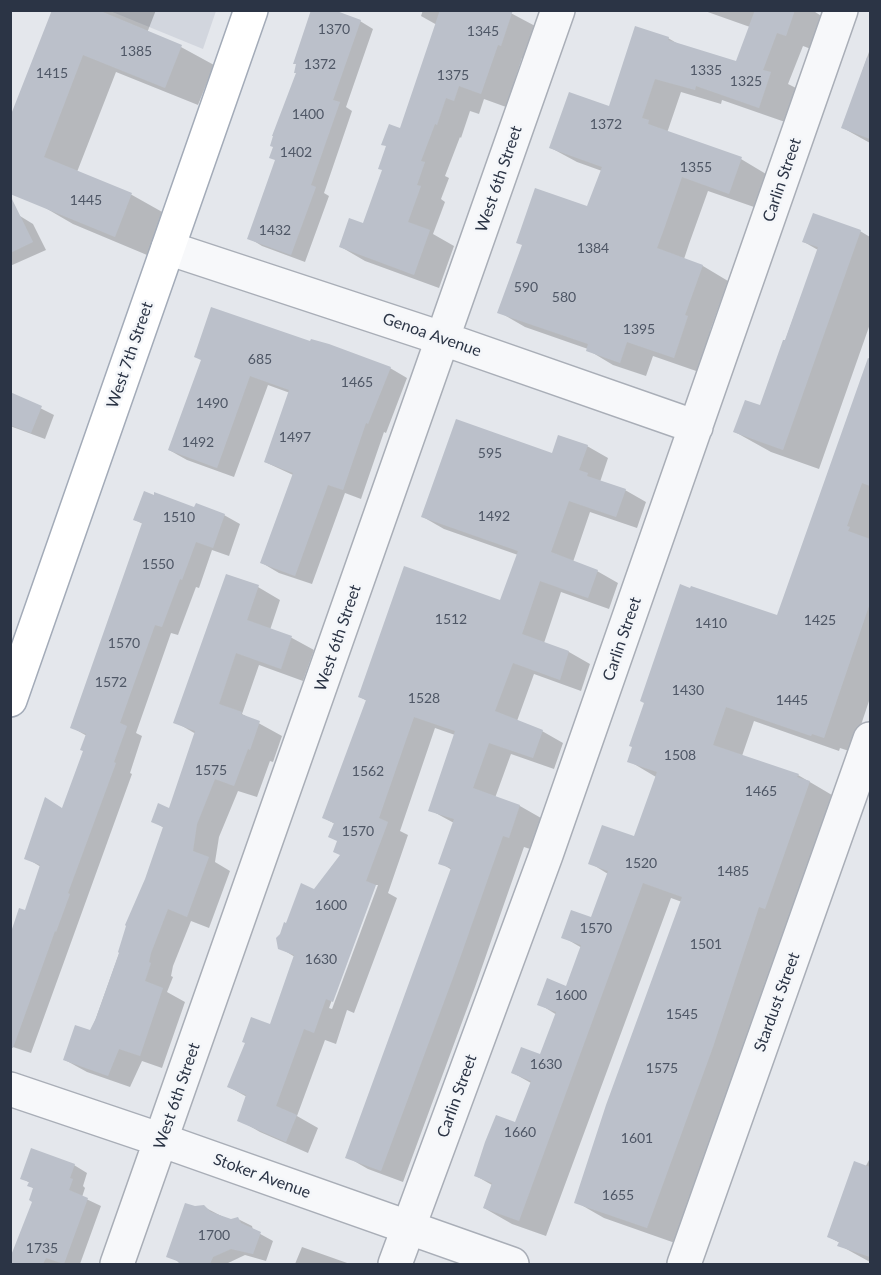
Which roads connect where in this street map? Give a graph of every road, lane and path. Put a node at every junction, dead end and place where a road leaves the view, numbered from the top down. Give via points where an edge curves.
1 (251, 10) edge
2 (558, 10) edge
3 (841, 10) edge
4 (168, 248) junction
5 (444, 339) junction
6 (696, 427) junction
7 (10, 700) edge
8 (870, 739) edge
9 (10, 1089) edge
10 (161, 1140) junction
11 (409, 1228) junction
12 (117, 1264) edge
13 (395, 1264) edge
14 (512, 1264) edge
15 (684, 1264) edge

1 - 4 main road, West 7th Street
2 - 5 street, West 6th Street
3 - 6 street, Carlin Street
4 - 5 street, Genoa Avenue
4 - 7 main road, West 7th Street
5 - 6 street, Genoa Avenue
5 - 10 street, West 6th Street
6 - 11 street, Carlin Street via 546,855
8 - 15 street, Stardust Street
9 - 10 street, Stoker Avenue
10 - 11 street, Stoker Avenue
10 - 12 street, West 6th Street
11 - 13 street, Carlin Street
11 - 14 street, Stoker Avenue

